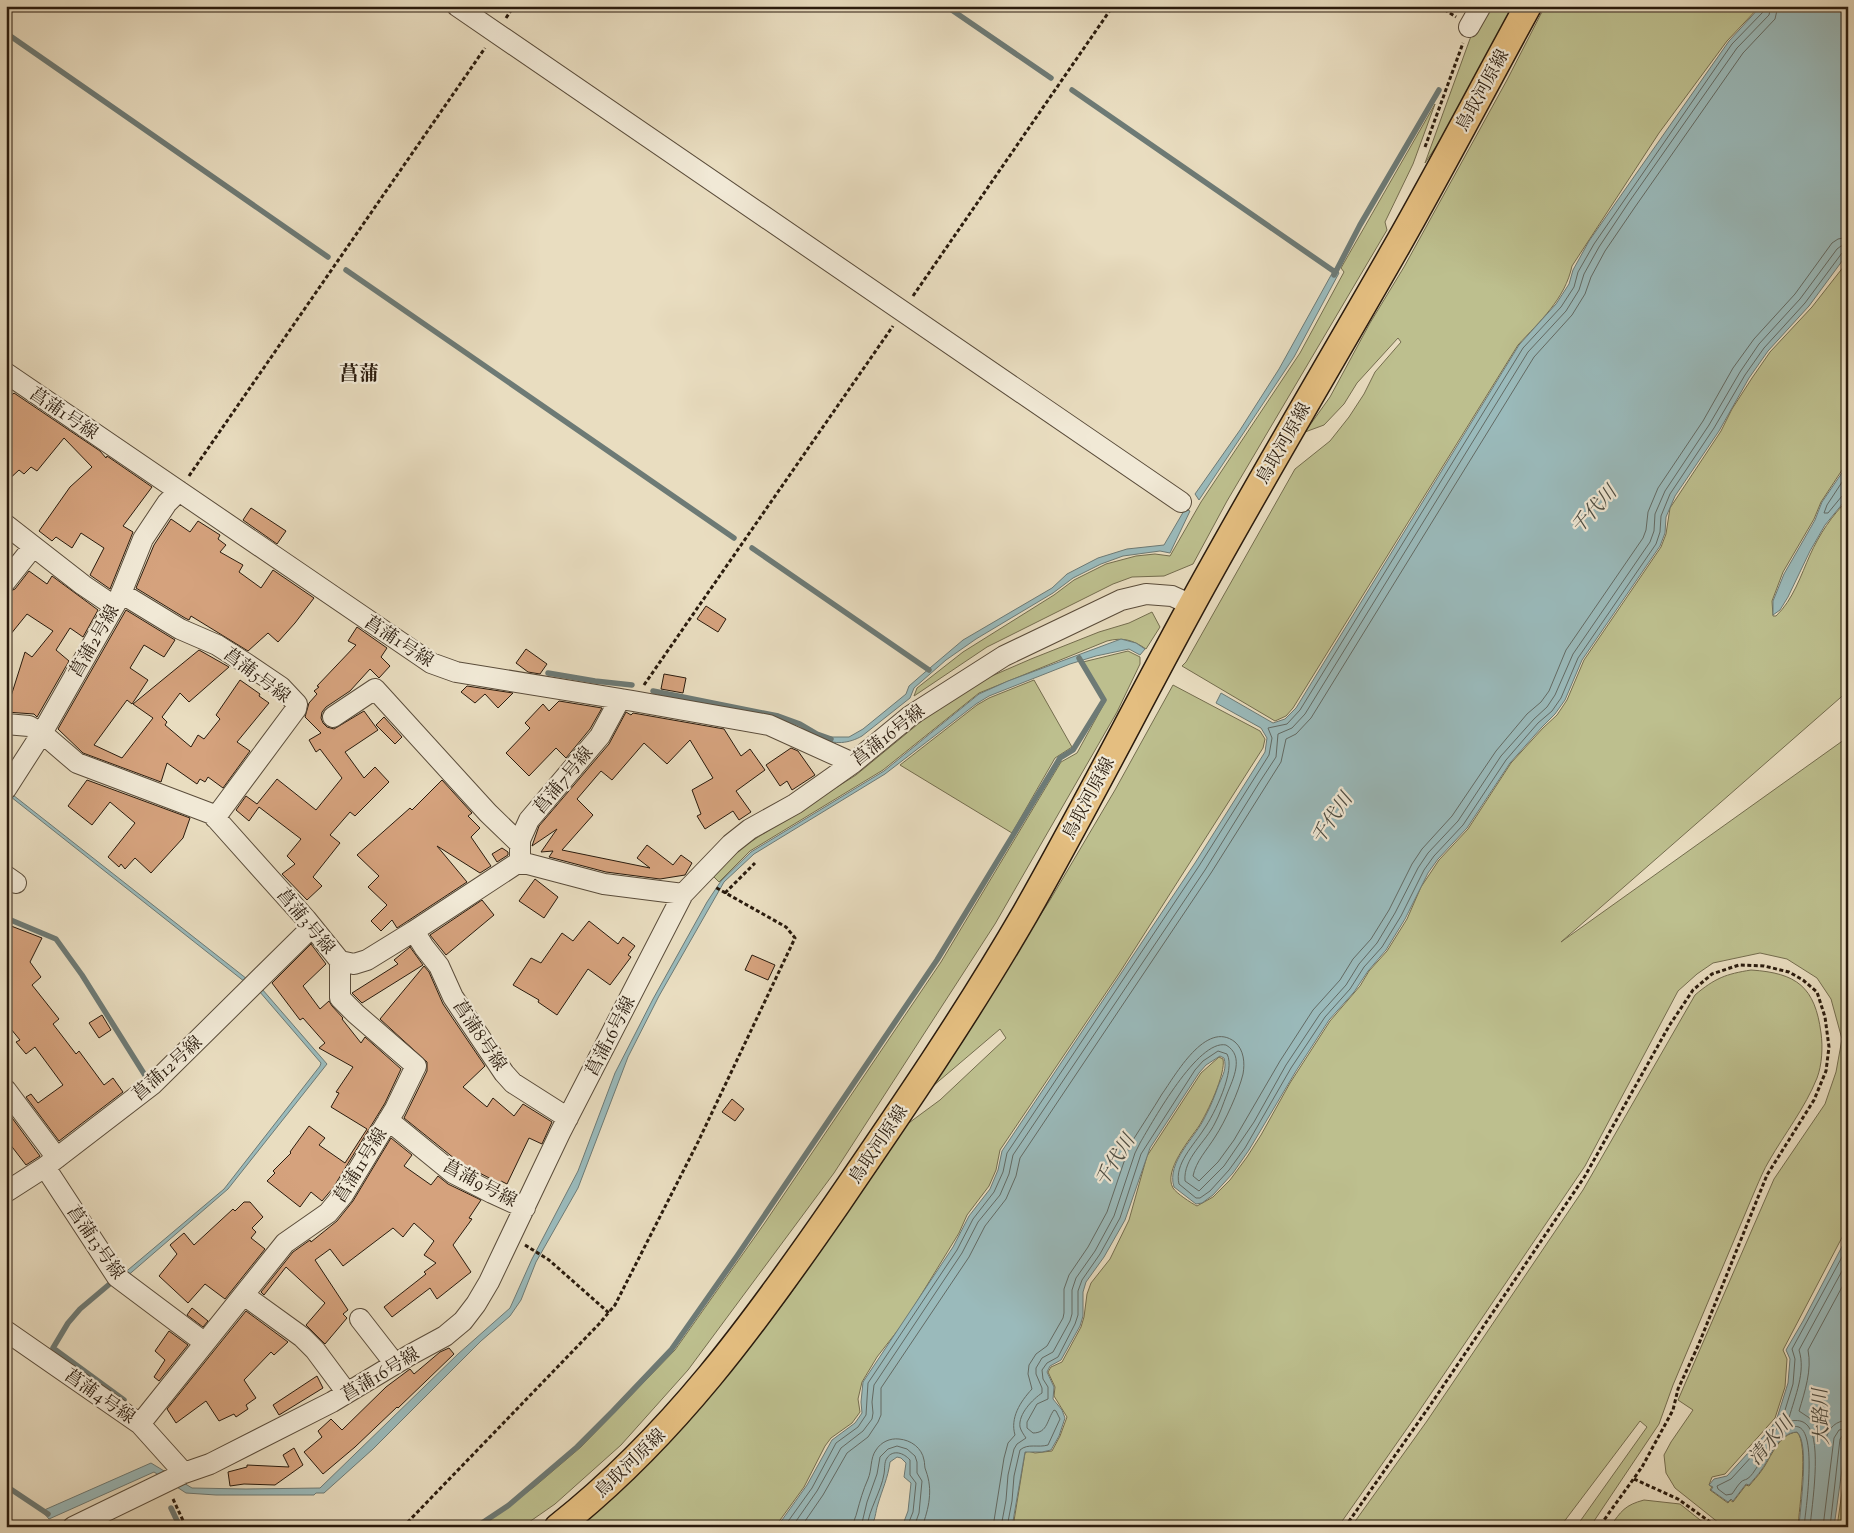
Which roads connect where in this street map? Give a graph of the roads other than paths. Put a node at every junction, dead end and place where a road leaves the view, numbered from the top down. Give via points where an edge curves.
1 (457, 6) edge
2 (1481, 6) edge
3 (1528, 6) edge
4 (1469, 27) road end
5 (6, 373) edge
6 (179, 491) junction
7 (1182, 502) dead end
8 (6, 525) edge
9 (33, 547) junction
10 (6, 581) edge
11 (118, 599) junction
12 (1192, 605) junction
13 (627, 699) junction
14 (333, 717) dead end
15 (6, 724) edge
16 (42, 733) junction
17 (853, 764) junction
18 (6, 789) edge
19 (215, 818) junction
20 (519, 843) junction
21 (522, 864) junction
22 (684, 894) junction
23 (312, 927) junction
24 (414, 931) junction
25 (340, 962) junction
26 (6, 1090) edge
27 (568, 1118) junction
28 (388, 1120) junction
29 (51, 1163) junction
30 (6, 1192) edge
31 (526, 1208) junction
32 (244, 1295) junction
33 (360, 1319) dead end
34 (6, 1331) edge
35 (205, 1343) junction
36 (395, 1364) junction
37 (347, 1393) junction
38 (140, 1424) junction
39 (184, 1473) junction
40 (73, 1527) edge
41 (558, 1527) edge

1 - 7 street
2 - 4 street
3 - 12 main road, 鳥取河原線 via 1398,243
5 - 6 street, 菖蒲1号線
6 - 11 street, 菖蒲2号線 via 143,539
6 - 13 street, 菖蒲1号線 via 432,664 456,672
8 - 9 street, 菖蒲5号線
9 - 10 street
9 - 11 street, 菖蒲5号線 via 83,585
11 - 16 street, 菖蒲2号線
11 - 19 street, 菖蒲5号線 via 217,644 281,687 297,704
12 - 17 street, 菖蒲16号線 via 1172,596 1146,594 1122,600 1004,656 910,716
12 - 41 main road, 鳥取河原線 via 1025,913 892,1124 730,1354 638,1456 588,1504
13 - 17 street, 菖蒲1号線 via 769,725
13 - 20 street, 菖蒲7号線 via 529,820
14 - 20 street via 375,689
15 - 16 street, 菖蒲3号線 via 29,726
16 - 18 street, 菖蒲2号線
16 - 19 street, 菖蒲3号線 via 78,763 212,814
17 - 22 street, 菖蒲16号線 via 795,804 750,829 731,844
19 - 23 street, 菖蒲3号線
20 - 21 street
21 - 22 street via 604,884
21 - 24 street, 菖蒲3号線 via 516,864
22 - 27 street, 菖蒲16号線
23 - 25 street, 菖蒲3号線
23 - 29 street, 菖蒲12号線 via 153,1084
24 - 25 street, 菖蒲3号線 via 367,960 354,964
24 - 27 street, 菖蒲8号線 via 439,966 453,998 504,1073 513,1083
25 - 28 street, 菖蒲11号線 via 340,998 416,1066
26 - 29 street, 菖蒲13号線
27 - 31 street, 菖蒲16号線
28 - 31 street, 菖蒲9号線 via 453,1173
28 - 32 street, 菖蒲11号線 via 343,1195 328,1213 285,1244
29 - 30 street, 菖蒲12号線
29 - 35 street, 菖蒲13号線 via 117,1277
31 - 36 street, 菖蒲16号線 via 476,1304 463,1321 445,1336
32 - 35 street, 菖蒲11号線
32 - 37 street via 302,1337
33 - 36 street
34 - 38 street, 菖蒲4号線
35 - 38 street, 菖蒲11号線
36 - 37 street, 菖蒲16号線
37 - 39 street, 菖蒲16号線 via 210,1464
38 - 39 street, 菖蒲4号線
39 - 40 street, 菖蒲16号線

